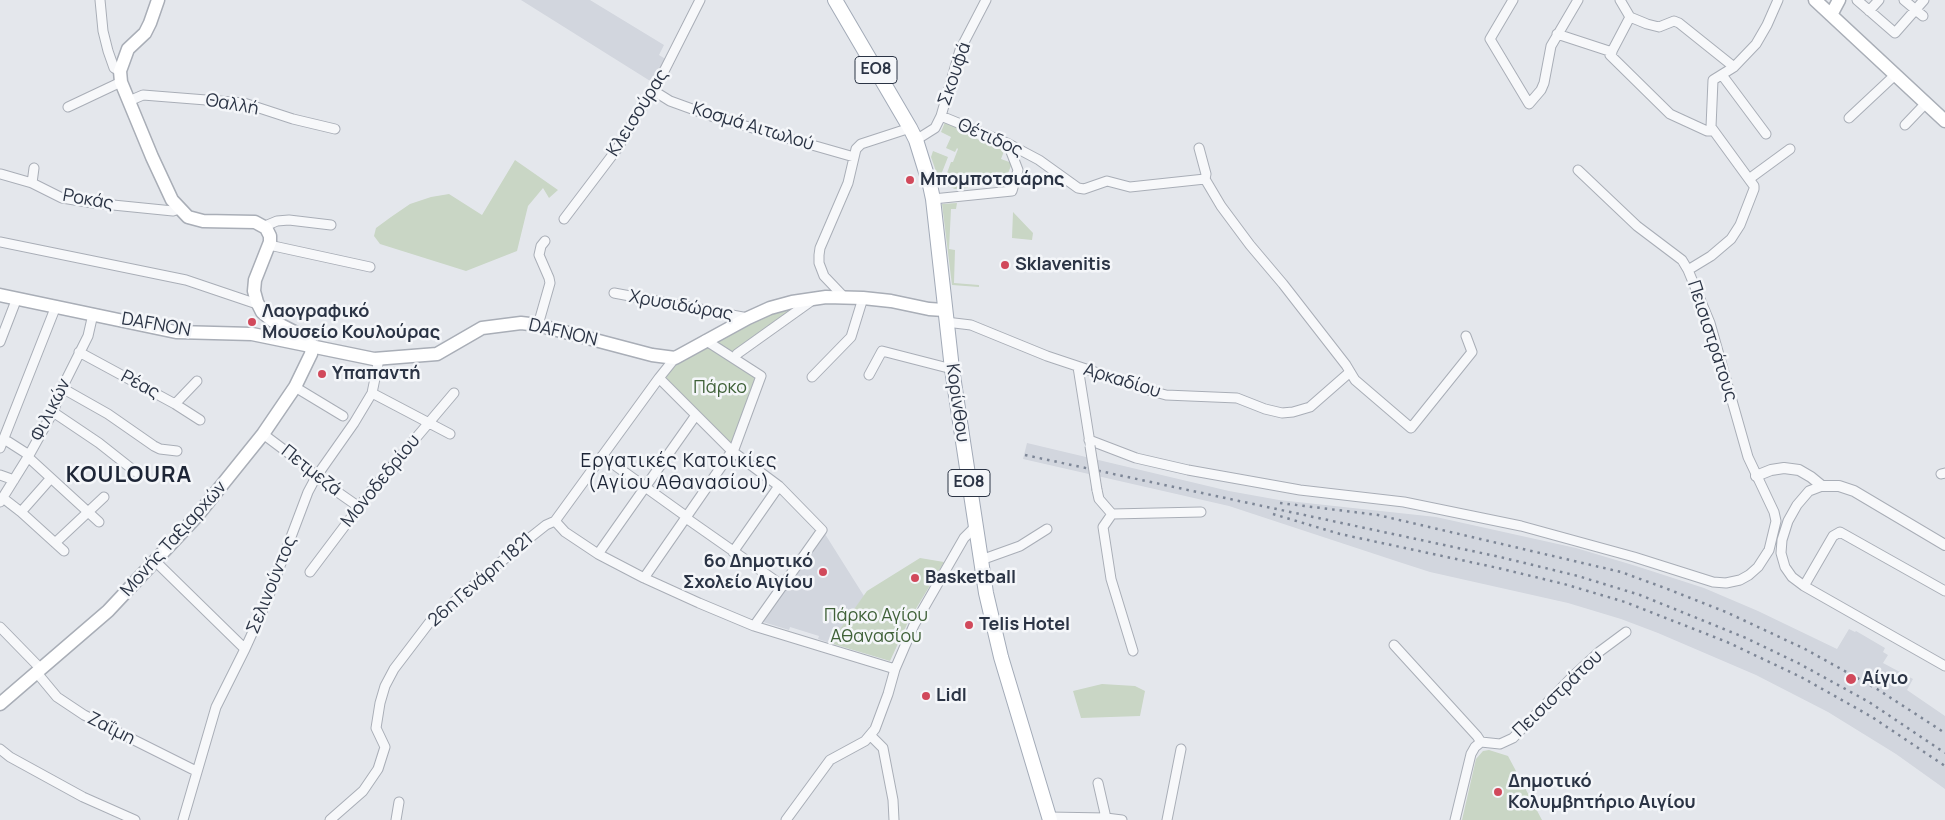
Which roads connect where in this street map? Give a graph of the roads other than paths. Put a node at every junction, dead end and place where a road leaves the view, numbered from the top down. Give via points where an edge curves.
1 (100, 0) edge
2 (158, 0) edge
3 (700, 0) edge
4 (835, 0) edge
5 (986, 0) edge
6 (1512, 0) edge
7 (1578, 0) edge
8 (1620, 0) edge
9 (1778, 0) edge
10 (1815, 0) edge
11 (1839, 0) edge
12 (1856, 0) edge
13 (1879, 0) edge
14 (1904, 0) edge
15 (1924, 0) edge
16 (1869, 11) junction
17 (1919, 13) junction
18 (1831, 15) junction
19 (1630, 18) junction
20 (1557, 34) junction
21 (1612, 52) junction
22 (1734, 67) junction
23 (1722, 75) junction
24 (1895, 75) junction
25 (120, 77) junction
26 (654, 91) junction
27 (129, 101) junction
28 (1926, 103) junction
29 (68, 107) dead end
30 (940, 116) junction
31 (1849, 118) dead end
32 (1945, 121) edge
33 (1905, 125) dead end
34 (335, 129) dead end
35 (1713, 131) junction
36 (913, 134) junction
37 (1766, 134) dead end
38 (1007, 142) junction
39 (1199, 148) dead end
40 (1790, 149) dead end
41 (854, 157) junction
42 (34, 168) dead end
43 (1578, 170) dead end
44 (1, 174) edge
45 (1749, 179) junction
46 (1205, 180) junction
47 (32, 183) junction
48 (933, 198) junction
49 (179, 209) junction
50 (564, 219) dead end
51 (331, 225) dead end
52 (265, 226) junction
53 (545, 241) dead end
54 (0, 242) edge
55 (269, 245) junction
56 (370, 267) dead end
57 (1688, 270) junction
58 (614, 293) dead end
59 (0, 295) edge
60 (17, 298) junction
61 (815, 298) junction
62 (845, 298) junction
63 (863, 298) junction
64 (257, 304) junction
65 (56, 306) junction
66 (93, 314) junction
67 (945, 316) junction
68 (748, 318) junction
69 (538, 325) junction
70 (1466, 336) dead end
71 (705, 340) junction
72 (0, 342) edge
73 (311, 345) junction
74 (79, 352) junction
75 (737, 354) dead end
76 (670, 357) junction
77 (379, 358) junction
78 (1078, 367) junction
79 (952, 369) junction
80 (1350, 372) junction
81 (869, 374) dead end
82 (812, 377) dead end
83 (659, 378) junction
84 (198, 381) dead end
85 (295, 387) junction
86 (62, 388) junction
87 (372, 393) junction
88 (454, 393) dead end
89 (175, 404) junction
90 (53, 412) junction
91 (696, 415) junction
92 (343, 416) dead end
93 (200, 420) dead end
94 (429, 422) junction
95 (4, 427) edge
96 (263, 434) junction
97 (450, 434) dead end
98 (1090, 443) junction
99 (2, 444) edge
100 (177, 451) dead end
101 (732, 452) junction
102 (29, 456) junction
103 (602, 456) junction
104 (137, 473) dead end
105 (0, 475) edge
106 (1756, 476) junction
107 (316, 477) junction
108 (50, 478) junction
109 (14, 480) junction
110 (779, 486) junction
111 (1822, 486) junction
112 (646, 487) junction
113 (104, 497) dead end
114 (1, 500) edge
115 (359, 507) junction
116 (88, 511) junction
117 (21, 512) junction
118 (1201, 512) dead end
119 (1112, 514) junction
120 (687, 518) junction
121 (556, 521) junction
122 (99, 522) dead end
123 (976, 526) junction
124 (1047, 529) dead end
125 (55, 543) junction
126 (1945, 545) edge
127 (64, 551) dead end
128 (733, 552) junction
129 (598, 554) junction
130 (154, 560) junction
131 (981, 560) junction
132 (310, 572) dead end
133 (644, 578) junction
134 (783, 586) junction
135 (1804, 586) junction
136 (1945, 591) edge
137 (754, 626) junction
138 (0, 627) edge
139 (1626, 632) dead end
140 (1394, 645) dead end
141 (245, 649) junction
142 (1132, 651) dead end
143 (1945, 666) edge
144 (895, 669) junction
145 (39, 671) junction
146 (0, 704) edge
147 (870, 735) junction
148 (1481, 742) junction
149 (0, 749) edge
150 (1181, 749) dead end
151 (196, 770) junction
152 (1098, 783) dead end
153 (399, 802) dead end
154 (1106, 818) junction
155 (1050, 819) edge
156 (136, 820) edge
157 (182, 820) edge
158 (330, 820) edge
159 (396, 820) edge
160 (786, 820) edge
161 (894, 820) edge
162 (1122, 820) edge
163 (1167, 820) edge
164 (1455, 820) edge

1 - 25 street via 108,51
2 - 25 main road via 144,33 128,49
3 - 26 street, Κλεισούρας
4 - 36 main road, Κορίνθου / ΕΟ8
5 - 30 street, Σκουφά via 960,50
6 - 20 street via 1490,39 1529,104 1544,83 1551,46
7 - 20 street
8 - 19 street
9 - 22 street via 1756,44
10 - 18 main road
11 - 18 main road
12 - 16 street
13 - 16 street
14 - 17 street
15 - 17 street
16 - 17 street via 1895,33
18 - 24 main road
19 - 21 street
19 - 22 street via 1657,27 1677,22
20 - 21 street
21 - 35 street via 1610,55 1670,114
22 - 23 street
23 - 35 street via 1713,80
23 - 37 street
24 - 28 main road
24 - 31 street
25 - 27 main road
25 - 29 street
26 - 41 street, Κοσμά Αιτωλού via 670,101 714,117
26 - 50 street, Κλεισούρας via 618,149
27 - 34 street, Θαλλή via 143,95 244,103
27 - 49 main road
28 - 32 main road
28 - 33 street
30 - 36 street, Σκουφά via 935,128
30 - 38 street, Θέτιδος
35 - 45 street
36 - 41 street, Σκουφά via 861,144
36 - 48 main road, Κορίνθου / ΕΟ8
38 - 46 street, Θέτιδος via 1078,188 1107,182 1130,187
38 - 48 street via 1018,170 1012,192
39 - 46 street
40 - 45 street
41 - 62 street via 848,183 818,255 820,270
42 - 47 street
43 - 57 street via 1637,226 1682,260
44 - 47 street, Ροκάς
45 - 57 street, Πεισιστράτους via 1754,189 1731,239
46 - 80 street via 1250,245
47 - 49 street, Ροκάς via 62,198 173,211
48 - 67 main road, Κορίνθου / ΕΟ8
49 - 52 main road via 188,217 199,220 255,222
51 - 52 street via 289,220
52 - 55 main road via 270,236
53 - 69 street via 539,255 550,283
54 - 64 street via 186,280
55 - 56 street
55 - 64 main road via 255,280
57 - 106 street, Πεισιστράτους via 1710,323
58 - 68 street, Χρυσιδώρας
59 - 60 main road, DAFNON
60 - 65 main road, DAFNON
60 - 72 street
61 - 62 main road
61 - 68 main road via 777,305
61 - 75 street
62 - 63 main road
63 - 67 main road via 929,309
63 - 82 street via 851,337
64 - 73 main road via 268,318 305,337
65 - 66 main road, DAFNON
65 - 95 street
66 - 73 main road, DAFNON via 176,332 252,334
66 - 74 street, Φιλικών via 88,336
67 - 78 street, Αρκαδίου
67 - 79 main road, Κορίνθου / ΕΟ8
68 - 71 main road
69 - 76 main road, DAFNON via 652,356
69 - 77 main road, DAFNON via 521,323 482,328 437,354
70 - 80 street via 1472,352 1411,428 1355,380
71 - 76 main road
71 - 101 street via 761,376
73 - 77 main road, DAFNON via 364,358
73 - 85 main road, Μονής Ταξιαρχών via 311,355
74 - 86 street, Φιλικών
74 - 89 street, Ρέας
76 - 83 street, 26η Γενάρη 1821
77 - 87 street, Σελινούντος
78 - 80 street, Αρκαδίου via 1166,395 1237,398 1282,414 1310,407
78 - 98 street
79 - 81 street via 882,351
79 - 123 main road, Κορίνθου / ΕΟ8
83 - 91 street
83 - 103 street, 26η Γενάρη 1821
84 - 89 street
85 - 92 street
85 - 96 main road, Μονής Ταξιαρχών
86 - 90 street, Φιλικών
86 - 100 street via 108,414 154,446
87 - 94 street
87 - 107 street, Σελινούντος
88 - 94 street, Μονοδεδρίου
89 - 93 street, Ρέας
90 - 102 street, Φιλικών
90 - 104 street
91 - 101 street
91 - 112 street
94 - 97 street
94 - 115 street, Μονοδεδρίου
95 - 99 street
96 - 107 street, Πετμεζά
96 - 130 main road, Μονής Ταξιαρχών via 197,516
98 - 106 street, Πεισιστράτους via 1188,470 1300,490 1404,502 1502,522 1634,556 1701,579 1726,583 1740,580 1758,567 1772,539 1776,521 1774,512
98 - 119 street, bridge via 1099,499
99 - 102 street
101 - 110 street
101 - 120 street
102 - 108 street
102 - 109 street, Φιλικών
103 - 112 street
103 - 121 street, 26η Γενάρη 1821
105 - 109 street
106 - 111 street via 1784,468 1799,470
107 - 115 street, Πετμεζά
107 - 141 street, Σελινούντος
108 - 116 street
108 - 117 street
109 - 114 street, Φιλικών
110 - 128 street
110 - 134 street via 822,530
111 - 126 street via 1854,491
111 - 135 street via 1809,492 1797,505 1782,540 1785,567
112 - 120 street
112 - 129 street
113 - 116 street
114 - 117 street
115 - 132 street, Μονοδεδρίου
116 - 122 street
116 - 125 street
117 - 125 street
118 - 119 street
119 - 142 street via 1103,527 1111,579
120 - 128 street
120 - 133 street
121 - 129 street via 565,532
121 - 158 street, 26η Γενάρη 1821 via 515,549 436,617 394,669 385,686 376,728 384,747 378,769 364,791
123 - 131 main road, Κορίνθου / ΕΟ8
123 - 144 street via 964,538 914,625
124 - 131 street via 1020,546
125 - 127 street
128 - 134 street
129 - 133 street
130 - 141 street
130 - 145 main road, Μονής Ταξιαρχών via 108,611
131 - 155 main road, Κορίνθου / ΕΟ8 via 994,628
133 - 137 street
134 - 137 street
135 - 136 street via 1833,536 1840,532
135 - 143 street
137 - 144 street
138 - 145 street, Ζαΐμη
139 - 148 street, Πεισιστράτου via 1572,677 1513,738 1500,744
140 - 148 street
141 - 151 street, Σελινούντος via 216,707
144 - 147 street via 879,722
145 - 146 main road, Μονής Ταξιαρχών
145 - 151 street, Ζαΐμη via 57,697 84,715
147 - 160 street via 858,746 830,760
147 - 161 street via 883,748
148 - 164 street via 1471,754
149 - 156 street via 83,797
150 - 163 street
151 - 157 street, Σελινούντος
152 - 154 street
153 - 159 street
154 - 155 street
154 - 162 street

